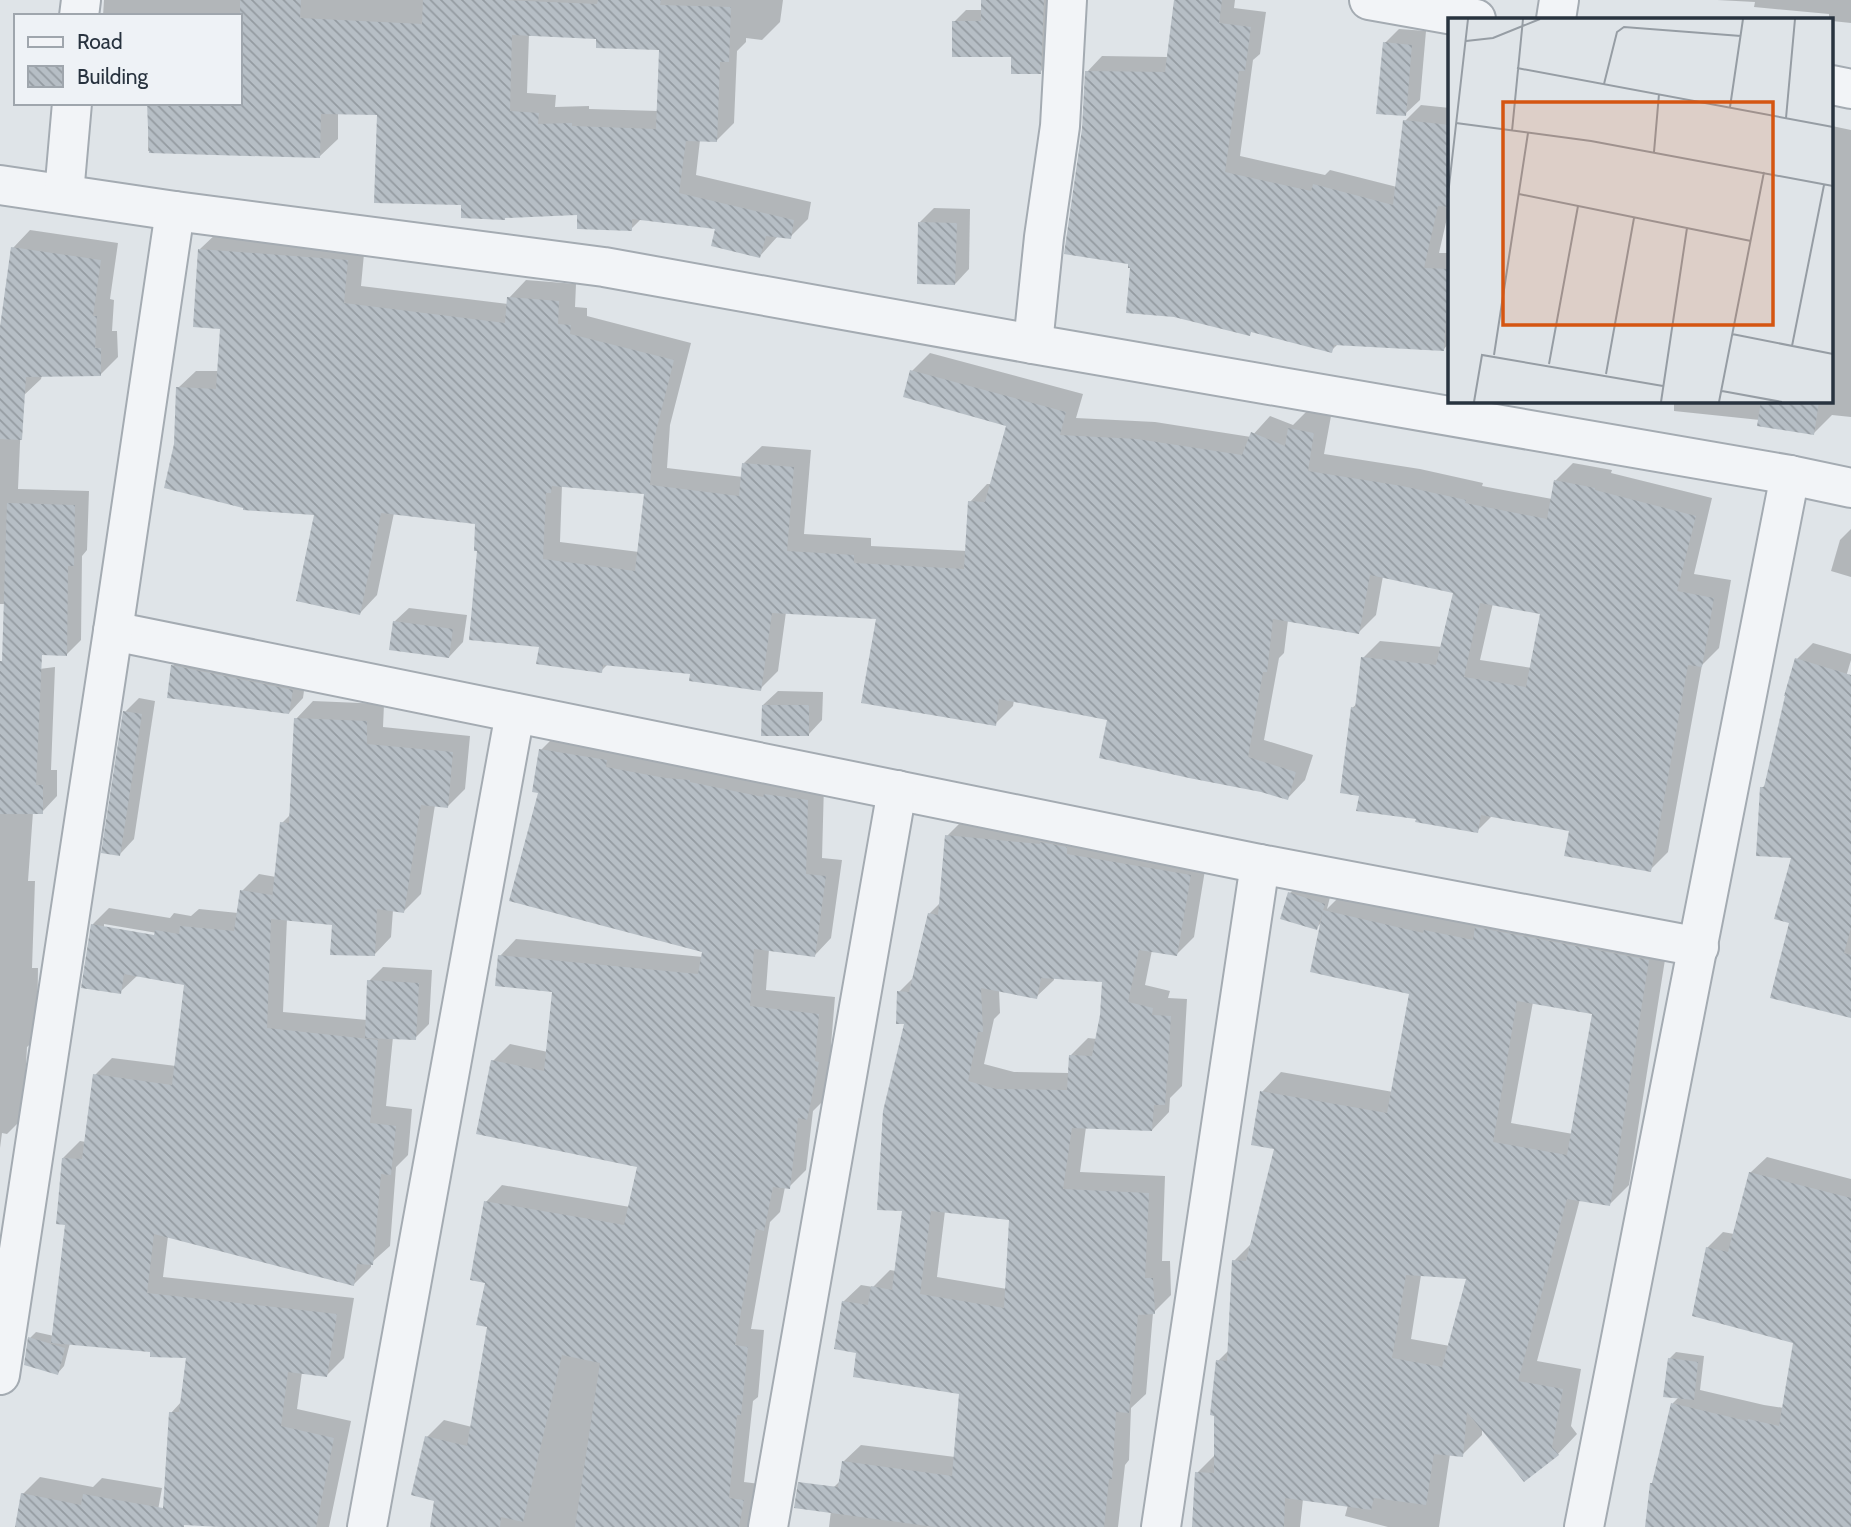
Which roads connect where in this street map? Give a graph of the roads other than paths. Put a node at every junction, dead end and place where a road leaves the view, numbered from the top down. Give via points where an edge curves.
1 (1067, 0) edge
2 (1369, 0) edge
3 (1559, 0) edge
4 (1470, 18) edge
5 (1556, 18) edge
6 (72, 105) edge
7 (0, 185) edge
8 (64, 194) junction
9 (175, 211) junction
10 (1033, 344) junction
11 (1790, 475) junction
12 (1851, 488) edge
13 (113, 631) junction
14 (515, 713) junction
15 (897, 790) junction
16 (1260, 864) junction
17 (1699, 947) junction
18 (0, 1375) edge
19 (367, 1527) edge
20 (768, 1527) edge
21 (1161, 1527) edge
22 (1584, 1527) edge

1 - 10 street via 1060,125
2 - 4 street
3 - 5 street
6 - 8 street
7 - 8 street
8 - 9 street
9 - 10 street via 604,267
9 - 13 street
10 - 11 street
11 - 12 street
11 - 17 street
13 - 14 street
13 - 18 street
14 - 15 street
14 - 19 street
15 - 16 street
15 - 20 street
16 - 17 street
16 - 21 street
17 - 22 street

